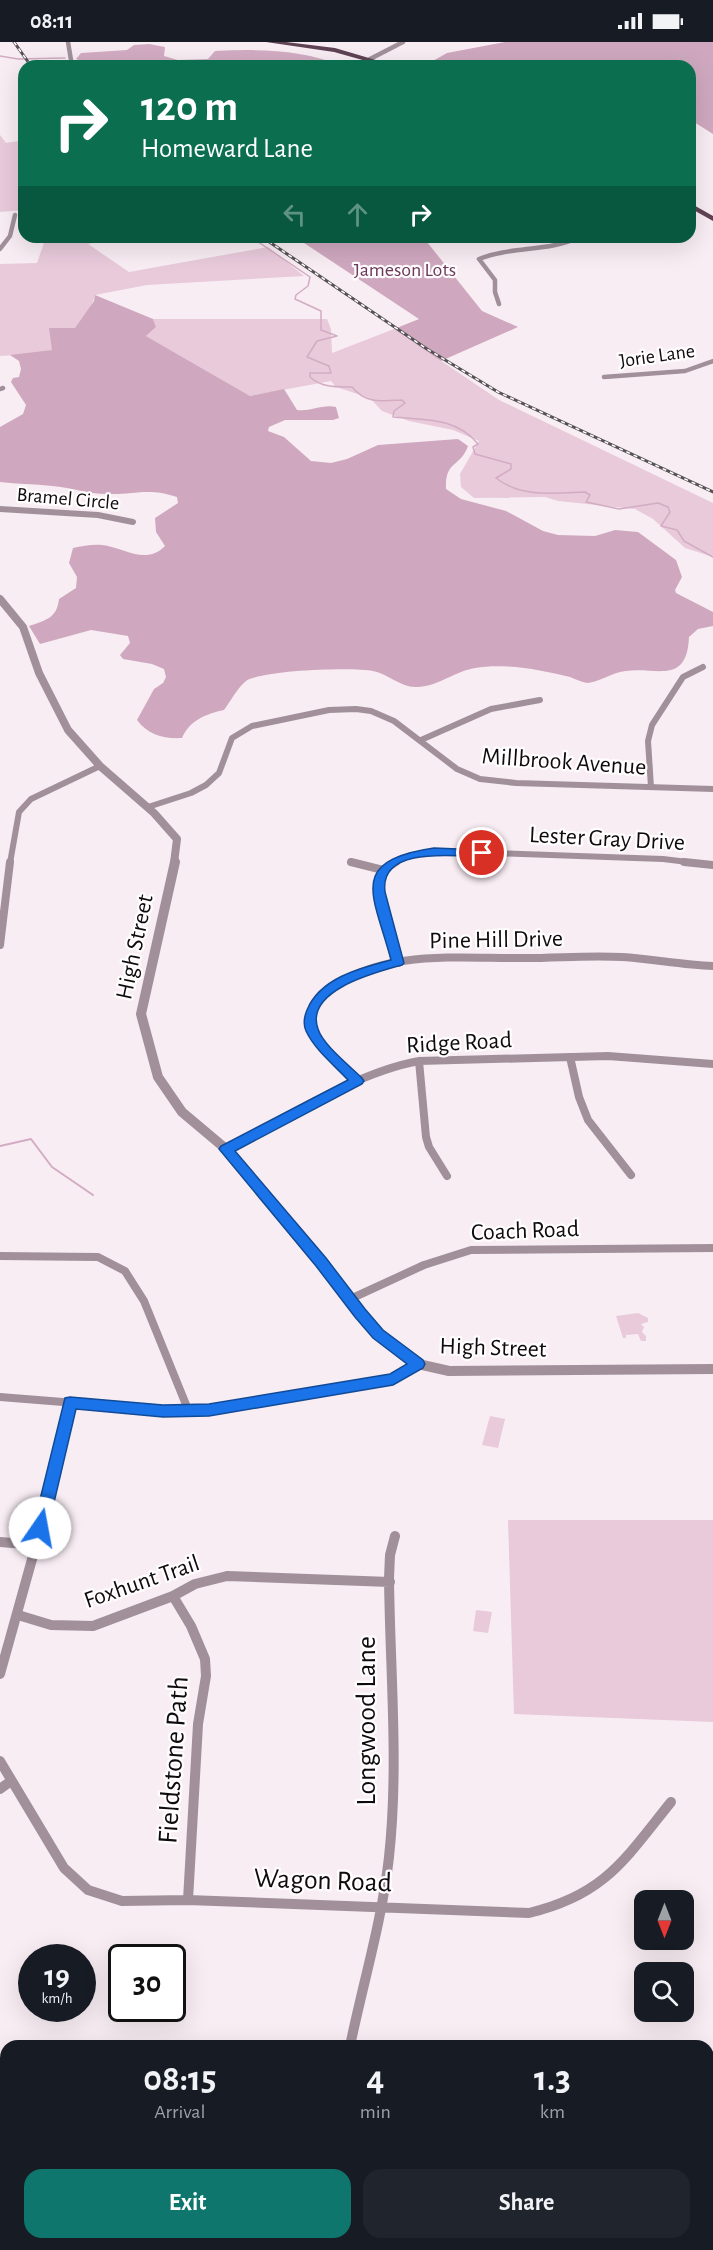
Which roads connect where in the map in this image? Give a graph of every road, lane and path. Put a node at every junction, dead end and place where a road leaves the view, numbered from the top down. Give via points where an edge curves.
1 (68, 42) edge
2 (269, 42) edge
3 (403, 42) edge
4 (370, 59) junction
5 (71, 60) edge
6 (373, 60) edge
7 (696, 209) edge
8 (15, 215) dead end
9 (713, 219) edge
10 (0, 240) edge
11 (7, 240) junction
12 (558, 243) edge
13 (0, 249) edge
14 (499, 304) dead end
15 (713, 361) edge
16 (604, 378) dead end
17 (0, 509) edge
18 (133, 522) dead end
19 (0, 600) edge
20 (703, 667) dead end
21 (540, 700) dead end
22 (421, 740) junction
23 (100, 766) junction
24 (651, 787) junction
25 (713, 789) edge
26 (148, 807) junction
27 (351, 862) dead end
28 (713, 865) edge
29 (383, 870) junction
30 (0, 945) edge
31 (398, 963) junction
32 (713, 966) edge
33 (570, 1057) junction
34 (419, 1061) junction
35 (713, 1064) edge
36 (357, 1081) junction
37 (226, 1149) junction
38 (631, 1175) dead end
39 (447, 1176) dead end
40 (713, 1248) edge
41 (0, 1256) edge
42 (348, 1300) junction
43 (418, 1364) junction
44 (713, 1369) edge
45 (0, 1397) edge
46 (70, 1403) junction
47 (189, 1412) junction
48 (395, 1536) dead end
49 (0, 1542) edge
50 (36, 1545) junction
51 (390, 1582) junction
52 (173, 1596) junction
53 (18, 1616) junction
54 (0, 1674) edge
55 (0, 1761) edge
56 (11, 1781) junction
57 (0, 1789) edge
58 (671, 1802) dead end
59 (188, 1900) junction
60 (380, 1907) junction
61 (351, 2040) edge

1 - 5 street
2 - 4 main road via 335,50
3 - 4 street
4 - 6 main road
7 - 9 main road
8 - 11 street
10 - 11 street
11 - 13 street
12 - 14 street via 514,248 479,259 495,280
15 - 16 street, Jorie Lane via 686,371
17 - 18 street, Bramel Circle via 98,515
19 - 23 street, High Street via 23,627 62,721
20 - 24 street via 683,677 652,724 648,741
21 - 22 street via 491,709
22 - 24 street, Millbrook Avenue via 457,769 480,779
22 - 26 street, Millbrook Avenue via 383,715 356,709 329,710 252,726 231,737 218,774 211,782
23 - 26 street, High Street
23 - 30 street via 31,799 19,812
24 - 25 street, Millbrook Avenue
26 - 37 street, High Street via 174,833 178,844 142,1001 146,1039 158,1077 182,1112
27 - 29 street
28 - 29 street, Lester Gray Drive via 663,859 434,851 399,859
29 - 31 street via 379,892
31 - 32 street, Pine Hill Drive via 620,957
31 - 36 street, Pine Hill Drive via 339,982 327,989 312,1010 311,1029 319,1042
33 - 34 street, Ridge Road
33 - 35 street, Ridge Road
33 - 38 street via 587,1118
34 - 36 street, Ridge Road via 396,1065
34 - 39 street via 426,1137
36 - 37 street, Ridge Road
37 - 42 street, High Street
40 - 42 street, Coach Road via 473,1250 453,1253 407,1271
41 - 47 street via 98,1257 125,1271 144,1301
42 - 43 street, High Street via 378,1334
43 - 44 street, High Street via 450,1371
43 - 47 street via 393,1379
45 - 46 street
46 - 47 street
46 - 50 street
48 - 51 street, Longwood Lane
49 - 50 street
50 - 53 street
51 - 52 street, Foxhunt Trail via 226,1576 195,1584
51 - 60 street, Longwood Lane via 391,1832
52 - 53 street, Foxhunt Trail via 93,1626 51,1625
52 - 59 street, Fieldstone Path via 205,1659 206,1676 198,1724
53 - 54 street
55 - 56 street, Wagon Road
56 - 57 street
56 - 59 street, Wagon Road via 64,1868 88,1890 122,1900
58 - 60 street, Wagon Road via 614,1873 579,1899 553,1909 529,1913
59 - 60 street, Wagon Road
60 - 61 street, Longwood Lane

